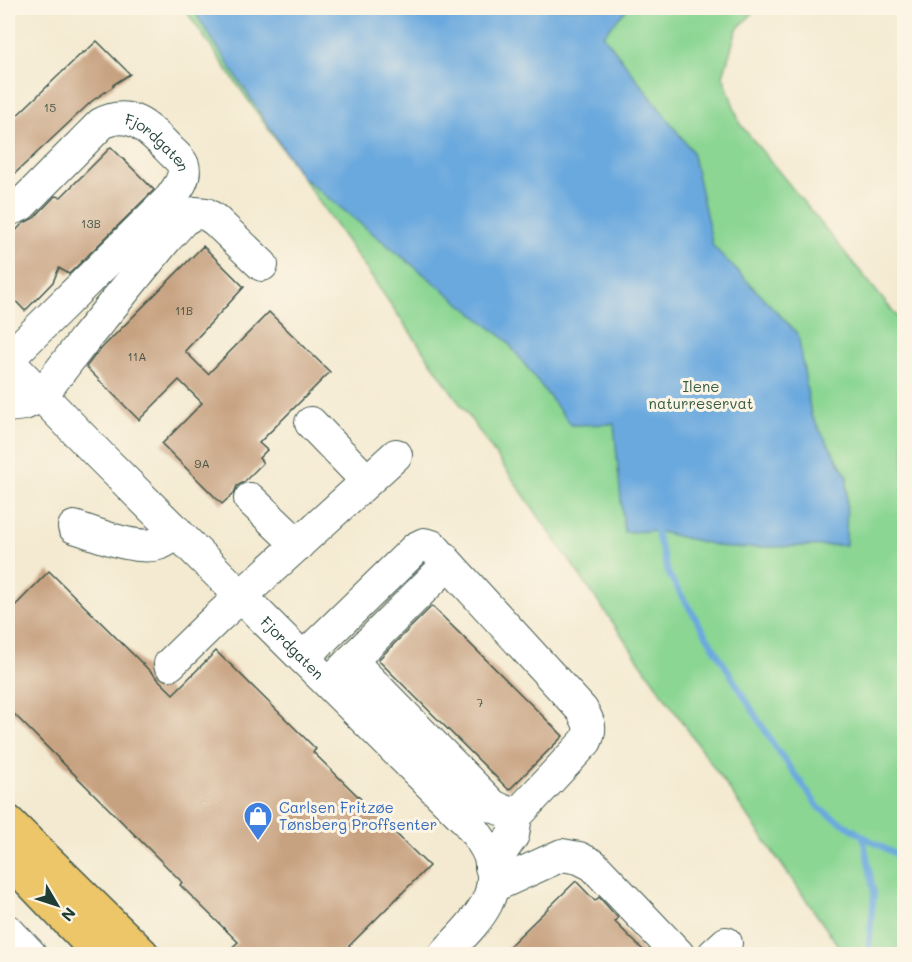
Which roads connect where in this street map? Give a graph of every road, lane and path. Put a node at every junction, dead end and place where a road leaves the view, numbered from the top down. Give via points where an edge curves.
1 (8, 210) edge
2 (262, 265) dead end
3 (8, 360) edge
4 (41, 396) junction
5 (8, 406) edge
6 (311, 423) dead end
7 (396, 455) dead end
8 (368, 481) junction
9 (250, 499) dead end
10 (74, 527) dead end
11 (177, 532) junction
12 (298, 545) junction
13 (448, 564) junction
14 (242, 596) junction
15 (303, 658) junction
16 (351, 662) junction
17 (170, 664) dead end
18 (329, 684) junction
19 (516, 816) junction
20 (8, 822) edge
21 (8, 858) edge
22 (493, 876) junction
23 (8, 931) edge
24 (30, 954) edge
25 (100, 954) edge
26 (142, 954) edge
27 (445, 954) edge
28 (678, 954) edge

1 - 3 street, Fjordgaten via 21,205 111,118 135,121 152,132 183,164 182,182 170,199
2 - 4 street via 206,214 195,213 183,220
3 - 4 street, Fjordgaten
4 - 5 street
4 - 11 street, Fjordgaten
6 - 8 street
7 - 8 street
8 - 12 street
9 - 12 street
10 - 11 street via 134,545 151,546 163,543
11 - 14 street, Fjordgaten
12 - 14 street
13 - 15 street via 432,546 416,548
13 - 16 street
13 - 19 street via 589,722 586,741
14 - 15 street, Fjordgaten
14 - 17 street
15 - 18 street, Fjordgaten
16 - 18 street
16 - 19 street via 494,806
18 - 22 street, Fjordgaten via 466,820 489,855
19 - 22 street via 513,835
20 - 26 main road
21 - 25 main road
22 - 27 street via 489,898 479,917
22 - 28 street via 562,855 579,858 593,865
23 - 24 street

